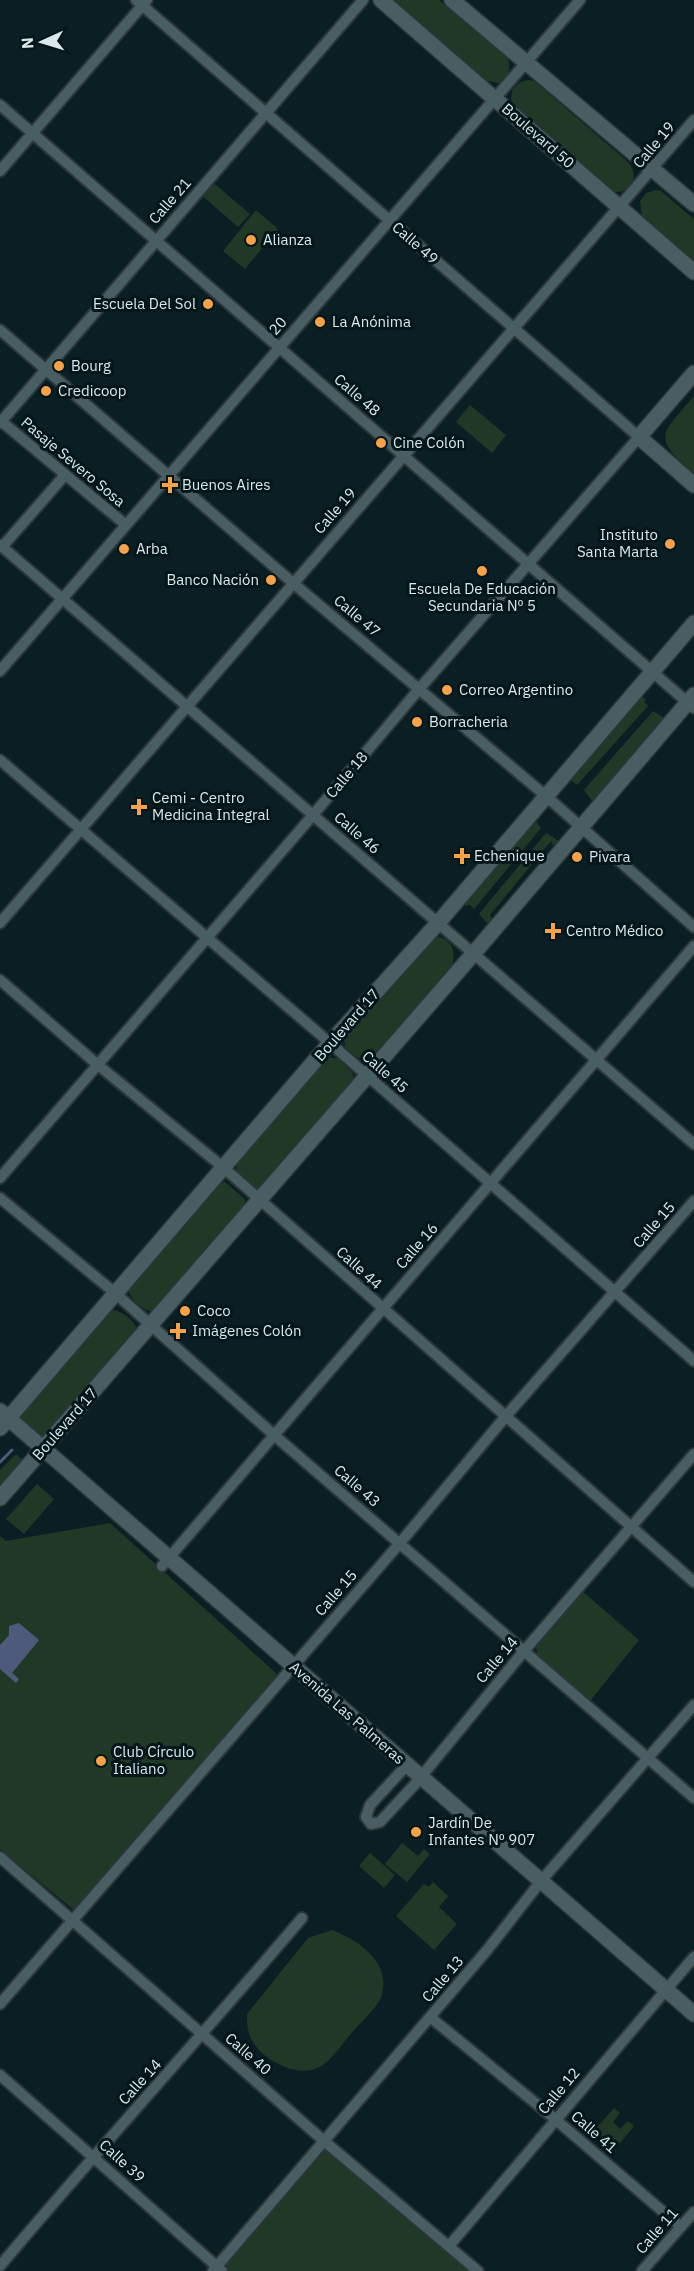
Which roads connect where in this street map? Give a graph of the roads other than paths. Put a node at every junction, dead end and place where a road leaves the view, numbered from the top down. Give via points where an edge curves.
1 (363, 0) edge
2 (381, 0) edge
3 (452, 0) edge
4 (580, 0) edge
5 (142, 2) edge
6 (526, 62) junction
7 (494, 99) junction
8 (0, 105) edge
9 (266, 114) junction
10 (694, 120) edge
11 (32, 133) junction
12 (653, 170) junction
13 (0, 171) edge
14 (694, 204) edge
15 (619, 207) junction
16 (389, 220) junction
17 (156, 241) junction
18 (694, 272) edge
19 (514, 329) junction
20 (0, 330) edge
21 (279, 348) junction
22 (45, 369) junction
23 (694, 373) edge
24 (1, 422) edge
25 (639, 437) junction
26 (403, 455) junction
27 (65, 475) junction
28 (169, 476) junction
29 (694, 485) edge
30 (126, 525) junction
31 (1, 546) edge
32 (529, 565) junction
33 (293, 583) junction
34 (62, 599) junction
35 (694, 624) edge
36 (0, 671) edge
37 (653, 672) junction
38 (420, 688) junction
39 (692, 702) edge
40 (187, 706) junction
41 (0, 760) edge
42 (546, 796) junction
43 (313, 815) junction
44 (580, 828) junction
45 (81, 830) junction
46 (0, 923) edge
47 (438, 923) junction
48 (694, 927) edge
49 (207, 938) junction
50 (694, 946) edge
51 (474, 953) junction
52 (0, 980) edge
53 (330, 1043) junction
54 (597, 1060) junction
55 (98, 1065) junction
56 (367, 1076) junction
57 (694, 1144) edge
58 (224, 1168) junction
59 (0, 1178) edge
60 (490, 1183) junction
61 (0, 1198) edge
62 (260, 1199) junction
63 (694, 1201) edge
64 (616, 1292) junction
65 (115, 1293) junction
66 (382, 1309) junction
67 (150, 1326) junction
68 (694, 1361) edge
69 (506, 1416) junction
70 (2, 1421) edge
71 (274, 1434) junction
72 (40, 1452) junction
73 (694, 1455) edge
74 (0, 1498) edge
75 (631, 1528) junction
76 (400, 1543) junction
77 (165, 1562) junction
78 (694, 1582) edge
79 (524, 1651) junction
80 (289, 1669) junction
81 (694, 1705) edge
82 (648, 1759) junction
83 (404, 1768) junction
84 (418, 1780) junction
85 (694, 1798) edge
86 (0, 1857) edge
87 (538, 1884) junction
88 (302, 1918) dead end
89 (72, 1919) junction
90 (694, 1957) edge
91 (663, 1992) junction
92 (0, 2004) edge
93 (694, 2013) edge
94 (430, 2017) junction
95 (694, 2025) edge
96 (204, 2034) junction
97 (0, 2075) edge
98 (555, 2119) junction
99 (324, 2140) junction
100 (93, 2155) junction
101 (694, 2212) edge
102 (681, 2227) junction
103 (449, 2246) junction
104 (0, 2266) edge
105 (217, 2270) edge
106 (478, 2271) edge
107 (642, 2271) edge

1 - 9 street, Calle 21
2 - 7 main road, Boulevard 50
3 - 6 main road
4 - 6 street, 20
5 - 9 street, Calle 49
5 - 11 street
6 - 7 street, 20
6 - 12 main road
7 - 15 main road, Boulevard 50
7 - 16 street, 20
8 - 11 street, Calle 48
9 - 16 street, Calle 49
9 - 17 street, Calle 21
10 - 12 street, Calle 19
11 - 13 street
11 - 17 street, Calle 48
12 - 14 main road
12 - 15 street, Calle 19
15 - 18 main road, Boulevard 50
15 - 19 street, Calle 19
16 - 19 street, Calle 49
16 - 21 street, 20
17 - 21 street, Calle 48
17 - 22 street, Calle 21
19 - 25 street, Calle 49
19 - 26 street, Calle 19
20 - 22 street, Calle 47
21 - 26 street, Calle 48
21 - 28 street, 20
22 - 24 street, Calle 21
22 - 28 street, Calle 47
23 - 25 main road, Calle 18
24 - 27 street, Pasaje Severo Sosa
25 - 29 main road, Calle 49
25 - 32 street, Calle 18
26 - 32 street, Calle 48
26 - 33 street, Calle 19
27 - 30 street, Pasaje Severo Sosa
27 - 31 street
28 - 30 street, 20
28 - 33 street, Calle 47
30 - 34 street, 20
31 - 34 street, Calle 46
32 - 37 street, Calle 48
32 - 38 street, Calle 18
33 - 38 street, Calle 47
33 - 40 street, Calle 19
34 - 36 street, 20
34 - 40 street, Calle 46
35 - 37 main road, Boulevard 17
37 - 39 street, Calle 48
37 - 42 main road, Boulevard 17
38 - 42 street, Calle 47
38 - 43 street, Calle 18
39 - 44 main road, Boulevard 17
40 - 43 street, Calle 46
40 - 45 street, Calle 19
41 - 45 street, Calle 45
42 - 44 street, Calle 47
42 - 47 main road, Boulevard 17
43 - 47 street, Calle 46
43 - 49 street, Calle 18
44 - 48 street, Calle 47
44 - 51 main road, Boulevard 17
45 - 46 street, Calle 19
45 - 49 street, Calle 45
47 - 51 street, Calle 46
47 - 53 main road, Boulevard 17
49 - 53 street, Calle 45
49 - 55 street, Calle 18
50 - 54 street, Calle 16
51 - 54 street, Calle 46
51 - 56 main road, Boulevard 17
52 - 55 street, Calle 44
53 - 56 street, Calle 45
53 - 58 main road, Boulevard 17
54 - 57 street, Calle 46
54 - 60 street, Calle 16
55 - 58 street, Calle 44
55 - 59 street, Calle 18
56 - 60 street, Calle 45
56 - 62 main road, Boulevard 17
58 - 62 street, Calle 44
58 - 65 main road, Boulevard 17
60 - 64 street, Calle 45
60 - 66 street, Calle 16
61 - 65 street, Calle 43
62 - 66 street, Calle 44
62 - 67 main road, Boulevard 17
63 - 64 street, Calle 15
64 - 68 street, Calle 45
64 - 69 street, Calle 15
65 - 67 street, Calle 43
65 - 70 main road, Boulevard 17
66 - 69 street, Calle 44
66 - 71 street, Calle 16
67 - 71 street, Calle 43
67 - 72 main road, Boulevard 17
69 - 75 street, Calle 44
69 - 76 street, Calle 15
70 - 72 main road, Avenida Las Palmeras
71 - 76 street, Calle 43
71 - 77 street, Calle 16
72 - 74 main road, Boulevard 17
72 - 77 main road, Avenida Las Palmeras
73 - 75 street, Calle 14
75 - 78 street, Calle 44
75 - 79 street, Calle 14
76 - 79 street, Calle 43
76 - 80 street, Calle 15
77 - 80 main road, Avenida Las Palmeras
79 - 82 street, Calle 43
79 - 84 street, Calle 14
80 - 83 main road, Avenida Las Palmeras
80 - 89 street, Calle 15
81 - 82 street, Calle 13
82 - 85 street, Calle 43
82 - 87 street, Calle 13
83 - 84 main road, Avenida Las Palmeras
83 - 84 street, Calle 14 via 370,1805 366,1817 371,1824 380,1822
84 - 87 main road, Avenida Las Palmeras
86 - 89 street, Calle 40
87 - 91 main road, Avenida Las Palmeras
87 - 94 street, Calle 13
88 - 96 street, Calle 14
89 - 92 street, Calle 15
89 - 96 street, Calle 40
90 - 91 street, Calle 12
91 - 93 main road, Avenida Las Palmeras
91 - 95 main road, Avenida Las Palmeras
91 - 98 street, Calle 12
94 - 98 street, Calle 41
94 - 99 street, Calle 13
96 - 99 street, Calle 40
96 - 100 street, Calle 14
97 - 100 street, Calle 39
98 - 102 street, Calle 41
98 - 103 street, Calle 12
99 - 103 street, Calle 40
99 - 105 street, Calle 13
100 - 104 street, Calle 14
100 - 105 street, Calle 39
101 - 102 street, Calle 11
102 - 107 street, Calle 11
103 - 106 street, Calle 40

